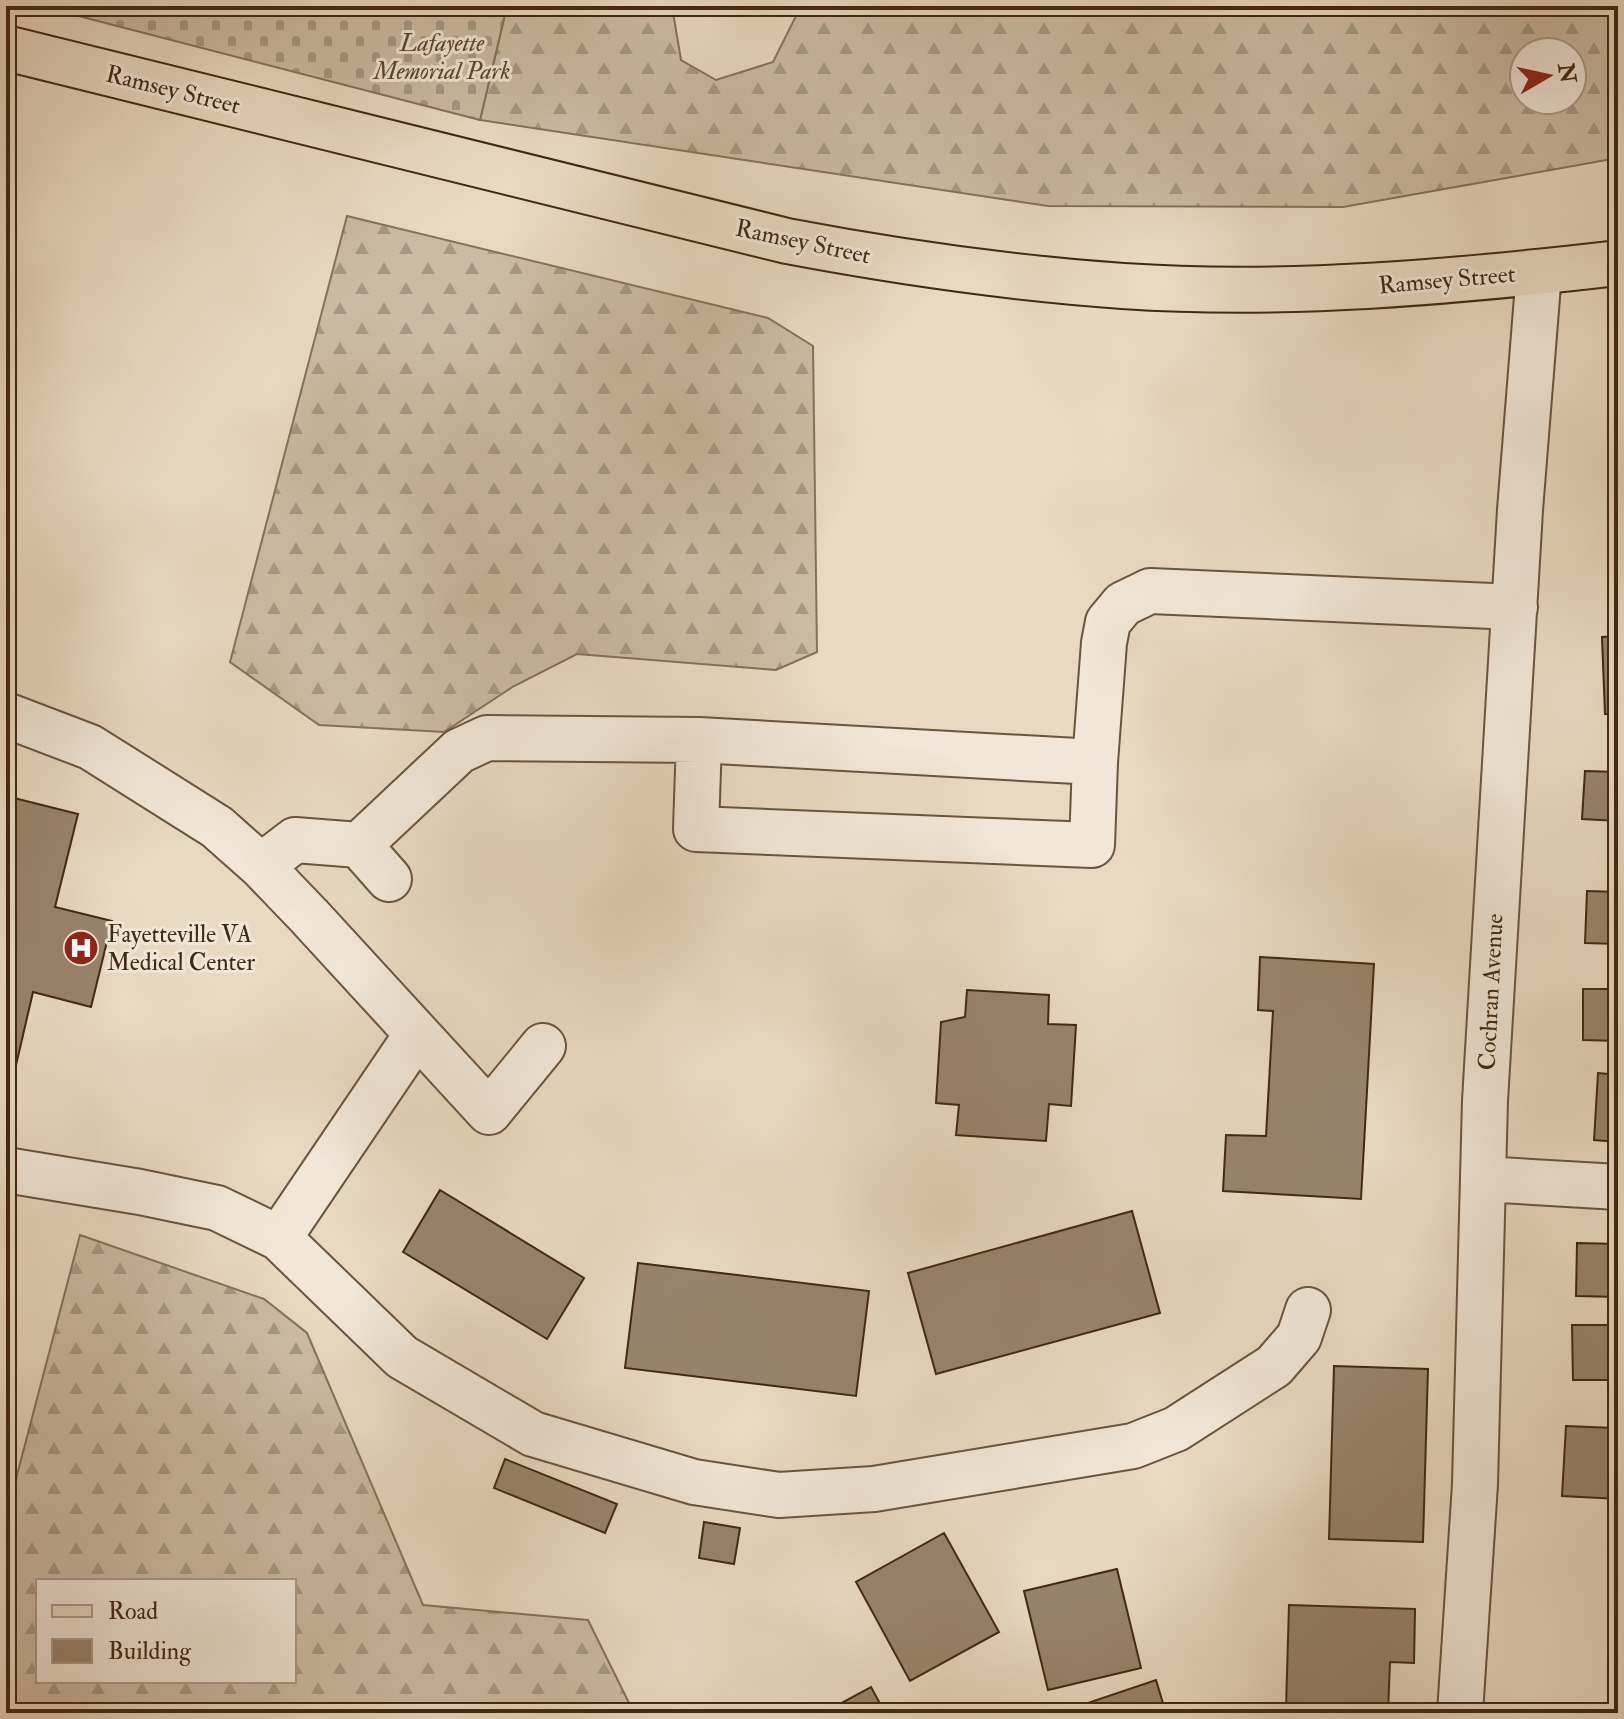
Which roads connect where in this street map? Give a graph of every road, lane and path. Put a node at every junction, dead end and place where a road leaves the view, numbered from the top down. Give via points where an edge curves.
1 (6, 48) edge
2 (1618, 263) edge
3 (1539, 272) junction
4 (1515, 607) junction
5 (6, 715) edge
6 (699, 740) junction
7 (1095, 762) junction
8 (359, 845) junction
9 (261, 866) junction
10 (389, 879) dead end
11 (417, 1034) junction
12 (543, 1046) dead end
13 (6, 1170) edge
14 (1483, 1179) junction
15 (1618, 1187) edge
16 (279, 1238) junction
17 (1308, 1310) dead end
18 (1460, 1713) edge

1 - 3 main road, Ramsey Street via 771,237 888,260 1095,284 1233,289 1345,288
2 - 3 main road, Ramsey Street
3 - 4 street, Cochran Avenue
4 - 7 street via 1150,591 1123,604 1108,622
4 - 14 street, Cochran Avenue
5 - 9 street via 90,747 217,827
6 - 7 street
6 - 7 street via 696,829 1092,845
6 - 8 street via 487,738 459,751
8 - 9 street via 295,840
8 - 10 street
9 - 11 street
11 - 12 street via 489,1112
11 - 16 street
13 - 16 street via 217,1208
14 - 15 street
14 - 18 street, Cochran Avenue via 1475,1484
16 - 17 street via 402,1357 533,1434 694,1482 779,1495 874,1489 1133,1446 1176,1429 1274,1366 1299,1337

